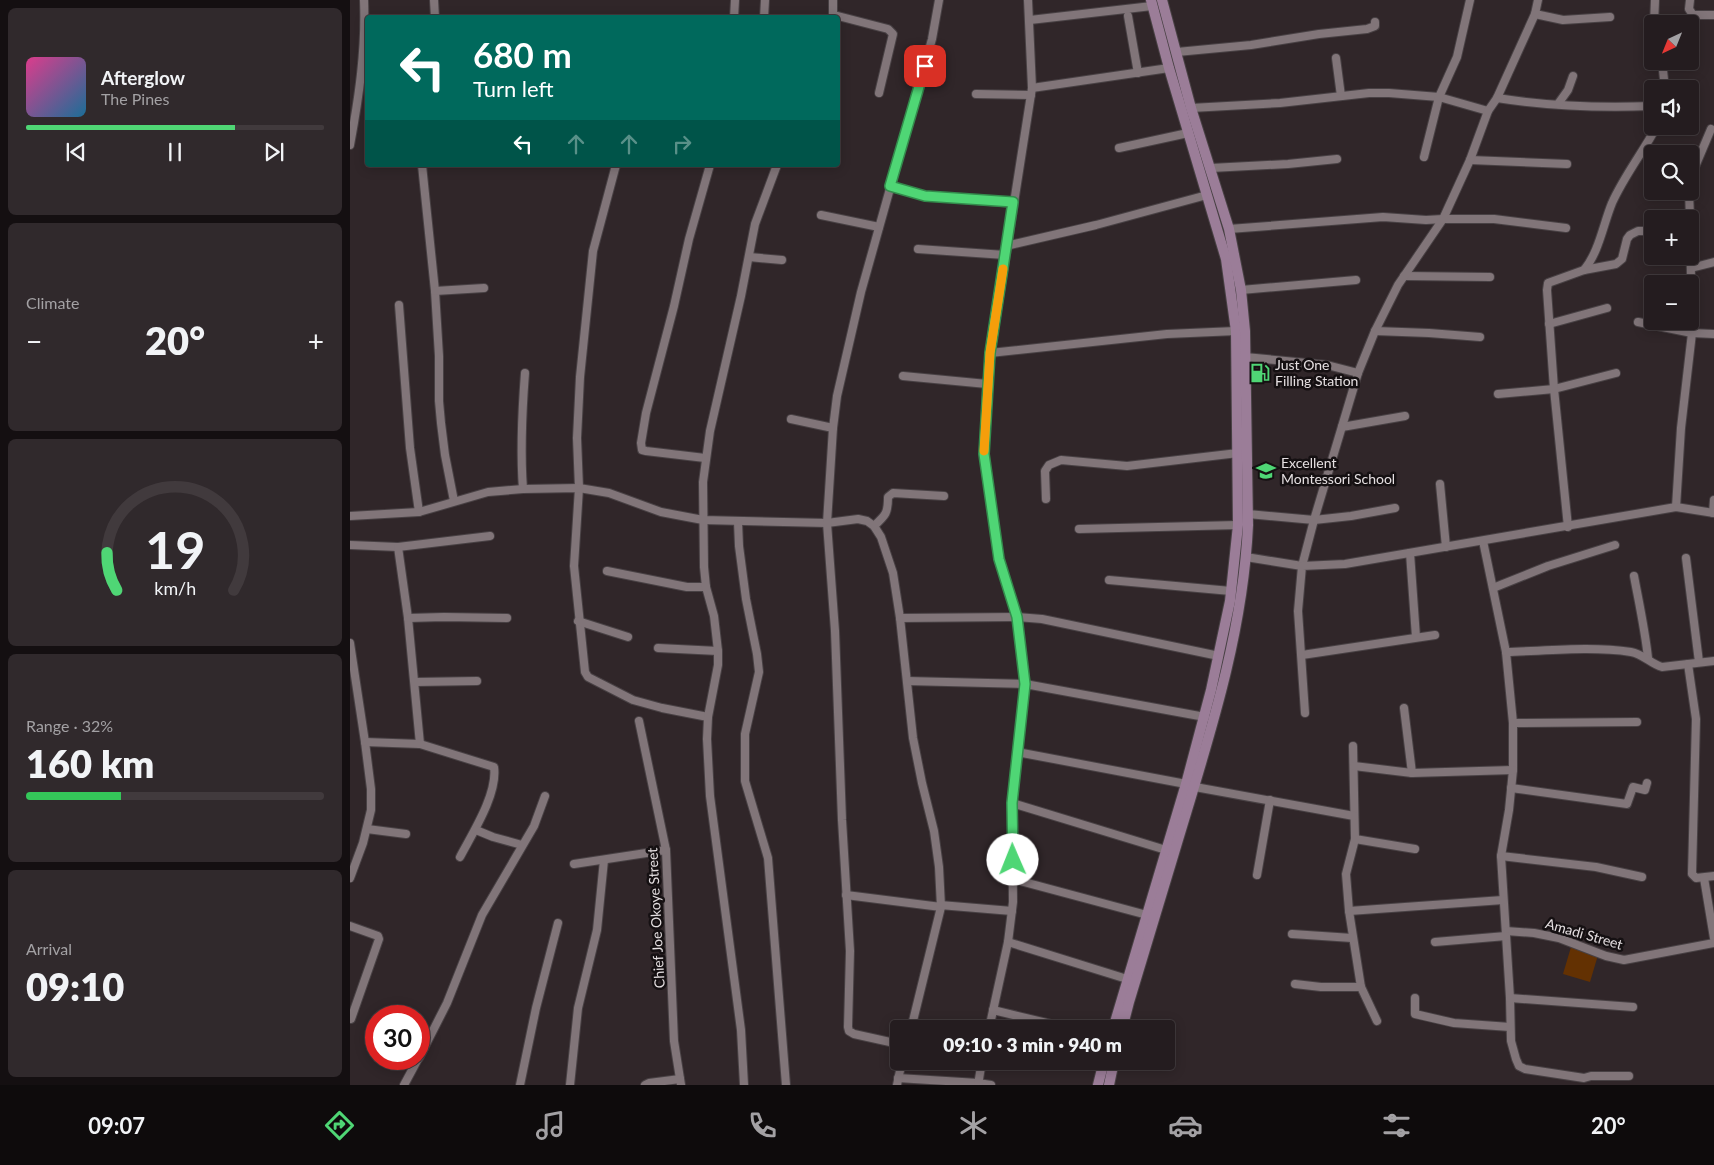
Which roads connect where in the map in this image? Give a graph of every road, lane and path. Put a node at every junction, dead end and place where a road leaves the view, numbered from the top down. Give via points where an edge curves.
1 (364, 0) edge
2 (434, 0) edge
3 (735, 0) edge
4 (765, 0) edge
5 (833, 0) edge
6 (939, 0) edge
7 (1028, 0) edge
8 (1162, 0) edge
9 (1470, 0) edge
10 (1538, 0) edge
11 (1655, 0) edge
12 (1690, 0) edge
13 (1151, 3) edge
14 (1535, 14) junction
15 (435, 15) edge
16 (734, 15) edge
17 (764, 15) edge
18 (833, 15) edge
19 (1654, 15) edge
20 (1714, 15) edge
21 (1128, 16) dead end
22 (1610, 17) dead end
23 (840, 18) edge
24 (1030, 20) junction
25 (1375, 22) dead end
26 (1177, 52) junction
27 (1336, 58) dead end
28 (1169, 68) junction
29 (1138, 73) junction
30 (1573, 76) dead end
31 (1032, 92) junction
32 (878, 93) dead end
33 (976, 94) dead end
34 (1341, 96) junction
35 (1439, 97) junction
36 (1497, 98) junction
37 (1558, 104) junction
38 (1644, 106) edge
39 (1191, 108) junction
40 (1488, 111) junction
41 (1711, 129) dead end
42 (1188, 133) junction
43 (1652, 135) edge
44 (350, 145) edge
45 (1119, 148) dead end
46 (1424, 157) dead end
47 (1699, 157) edge
48 (1337, 159) dead end
49 (1470, 160) junction
50 (1567, 164) dead end
51 (422, 167) edge
52 (615, 167) edge
53 (709, 167) edge
54 (776, 167) edge
55 (1211, 168) junction
56 (890, 186) junction
57 (1207, 196) junction
58 (1013, 202) junction
59 (821, 215) dead end
60 (1443, 218) junction
61 (879, 227) junction
62 (1229, 228) junction
63 (1566, 228) dead end
64 (1644, 231) edge
65 (1006, 246) junction
66 (918, 249) dead end
67 (1005, 255) junction
68 (749, 257) junction
69 (782, 260) dead end
70 (1714, 262) edge
71 (1691, 265) edge
72 (1691, 268) junction
73 (1584, 270) junction
74 (1404, 276) junction
75 (1490, 277) dead end
76 (1356, 280) dead end
77 (484, 288) dead end
78 (1241, 290) junction
79 (435, 291) junction
80 (399, 305) dead end
81 (1607, 308) dead end
82 (1638, 322) dead end
83 (1549, 324) junction
84 (1236, 331) junction
85 (1375, 331) junction
86 (1692, 334) junction
87 (1714, 334) edge
88 (1480, 337) dead end
89 (990, 353) junction
90 (1245, 357) junction
91 (525, 373) dead end
92 (1358, 373) junction
93 (1616, 373) dead end
94 (903, 376) dead end
95 (987, 384) junction
96 (1554, 389) junction
97 (1498, 394) dead end
98 (1405, 416) dead end
99 (791, 419) dead end
100 (1342, 427) junction
101 (833, 428) junction
102 (1238, 453) junction
103 (705, 458) junction
104 (1440, 484) dead end
105 (579, 488) junction
106 (524, 489) junction
107 (944, 496) dead end
108 (1046, 499) dead end
109 (1714, 500) edge
110 (454, 501) junction
111 (1676, 507) junction
112 (1395, 508) dead end
113 (419, 512) junction
114 (1713, 513) edge
115 (1248, 514) junction
116 (350, 516) edge
117 (703, 520) junction
118 (1314, 520) junction
119 (738, 522) junction
120 (827, 523) junction
121 (1238, 525) junction
122 (874, 526) junction
123 (1568, 527) junction
124 (1079, 529) dead end
125 (490, 536) dead end
126 (1483, 541) junction
127 (350, 545) edge
128 (1615, 545) dead end
129 (398, 547) junction
130 (1446, 547) junction
131 (1410, 553) junction
132 (1246, 557) junction
133 (1686, 558) dead end
134 (1302, 566) junction
135 (608, 572) dead end
136 (1634, 576) dead end
137 (1109, 580) dead end
138 (706, 587) junction
139 (1493, 588) junction
140 (1231, 591) junction
141 (1017, 617) junction
142 (408, 618) junction
143 (507, 618) dead end
144 (900, 618) junction
145 (578, 621) junction
146 (1435, 635) dead end
147 (628, 636) dead end
148 (1416, 638) junction
149 (350, 642) edge
150 (658, 648) dead end
151 (718, 651) junction
152 (1506, 652) junction
153 (1302, 654) junction
154 (1219, 656) junction
155 (1648, 658) junction
156 (1714, 661) edge
157 (1699, 662) junction
158 (1688, 664) junction
159 (476, 681) dead end
160 (907, 681) junction
161 (415, 682) junction
162 (1025, 684) junction
163 (1404, 708) dead end
164 (1305, 712) dead end
165 (708, 717) junction
166 (1205, 717) junction
167 (639, 721) dead end
168 (1637, 722) dead end
169 (1513, 723) junction
170 (365, 742) junction
171 (420, 744) junction
172 (1353, 746) dead end
173 (1017, 752) junction
174 (1354, 766) junction
175 (1513, 770) junction
176 (1412, 773) junction
177 (1647, 783) dead end
178 (1191, 785) junction
179 (1511, 788) junction
180 (545, 796) dead end
181 (1270, 800) junction
182 (1012, 803) junction
183 (1354, 816) junction
184 (368, 829) junction
185 (476, 830) junction
186 (406, 834) dead end
187 (1354, 839) junction
188 (522, 845) junction
189 (1415, 849) dead end
190 (666, 850) junction
191 (1166, 850) junction
192 (1501, 856) junction
193 (460, 857) dead end
194 (604, 860) junction
195 (574, 864) dead end
196 (1257, 875) dead end
197 (1714, 876) edge
198 (1642, 877) dead end
199 (350, 878) edge
200 (1704, 878) junction
201 (1013, 879) junction
202 (846, 895) junction
203 (1503, 900) junction
204 (940, 906) junction
205 (1012, 911) junction
206 (1349, 911) junction
207 (1147, 915) junction
208 (558, 923) dead end
209 (350, 926) edge
210 (1292, 934) dead end
211 (1506, 934) junction
212 (1352, 938) junction
213 (1714, 938) edge
214 (1008, 942) junction
215 (1435, 942) dead end
216 (1714, 943) edge
217 (1127, 979) junction
218 (1295, 984) dead end
219 (1361, 987) junction
220 (1415, 998) dead end
221 (1510, 998) junction
222 (1633, 1007) dead end
223 (993, 1010) junction
224 (351, 1019) edge
225 (912, 1020) edge
226 (991, 1020) edge
227 (1035, 1020) edge
228 (1116, 1020) edge
229 (1124, 1020) edge
230 (1377, 1021) dead end
231 (1510, 1027) junction
232 (430, 1035) edge
233 (890, 1042) edge
234 (412, 1070) edge
235 (980, 1070) edge
236 (1102, 1070) edge
237 (1112, 1070) edge
238 (1629, 1076) dead end
239 (680, 1082) edge
240 (898, 1082) edge
241 (1584, 1082) edge
242 (978, 1084) edge
243 (404, 1085) edge
244 (520, 1085) edge
245 (570, 1085) edge
246 (645, 1085) edge
247 (744, 1085) edge
248 (786, 1085) edge
249 (991, 1085) edge
250 (1098, 1085) edge
251 (1109, 1085) edge

1 - 44 street via 365,32
2 - 15 street
3 - 16 street
4 - 17 street
5 - 18 street
6 - 56 street via 932,39
7 - 24 street
8 - 26 main road
9 - 35 street via 1457,57
10 - 14 street
11 - 19 street
12 - 20 street via 1689,9 1693,15
13 - 24 street
13 - 28 main road
14 - 22 street via 1563,20
14 - 36 street
21 - 29 street
23 - 32 street via 888,28 893,34
24 - 31 street
25 - 26 street via 1375,26 1366,29
26 - 39 main road
27 - 34 street
28 - 29 street
28 - 42 main road
29 - 31 street
30 - 37 street
31 - 33 street
31 - 58 street
34 - 35 street via 1389,93
34 - 39 street
35 - 40 street
35 - 46 street
36 - 37 street
36 - 40 street
37 - 38 street
39 - 55 main road
40 - 49 street
41 - 47 street
42 - 45 street
42 - 57 main road
43 - 73 street via 1612,202 1591,262
48 - 55 street
49 - 50 street
49 - 60 street
51 - 79 street
52 - 105 street via 593,251 580,377
53 - 103 street via 640,443 642,450 646,451
54 - 68 street via 754,224
55 - 62 main road
56 - 58 street via 925,196
56 - 61 street
57 - 65 street
57 - 84 main road via 1226,259
58 - 65 street
59 - 61 street
60 - 62 street via 1383,217
60 - 63 street via 1494,219
60 - 74 street
61 - 101 street via 836,396
62 - 78 main road
64 - 73 street via 1630,235 1620,262
65 - 67 street
66 - 67 street
67 - 89 street
68 - 69 street
68 - 103 street
70 - 72 street
71 - 72 street
72 - 86 street
73 - 83 street via 1548,283
74 - 75 street
74 - 85 street
76 - 78 street
77 - 79 street
78 - 90 main road
79 - 110 street via 441,423
80 - 113 street via 410,448
81 - 83 street
82 - 86 street
83 - 96 street
84 - 89 street via 1167,334
84 - 102 main road
85 - 88 street
85 - 92 street
86 - 87 street
86 - 111 street
89 - 95 street
90 - 92 street via 1327,365
90 - 115 main road
91 - 106 street via 521,428
92 - 100 street
93 - 96 street
94 - 95 street
95 - 141 street via 984,454 999,559
96 - 97 street
96 - 123 street
98 - 100 street
99 - 101 street
100 - 118 street
101 - 120 street
102 - 108 street via 1128,466 1061,460 1044,471
102 - 121 main road
103 - 117 street
104 - 130 street
105 - 106 street
105 - 117 street via 609,493 661,512
105 - 145 street via 574,566
106 - 110 street via 488,492
107 - 122 street via 889,495 888,511
109 - 114 street
110 - 113 street
111 - 114 street
111 - 123 street
112 - 118 street
113 - 116 street
115 - 118 street
115 - 132 main road
117 - 119 street
117 - 138 street
118 - 134 street
119 - 120 street
119 - 248 street via 746,598 759,672 745,734 744,781 768,858
120 - 122 street via 858,519
120 - 202 street
121 - 124 street
121 - 140 main road
122 - 144 street via 893,573
123 - 126 street
125 - 129 street
126 - 130 street
126 - 139 street
127 - 129 street
128 - 139 street
129 - 142 street
130 - 131 street
131 - 134 street via 1345,564
131 - 148 street
132 - 134 street
132 - 178 main road via 1229,655
133 - 157 street
134 - 153 street via 1298,611
135 - 138 street via 687,587
136 - 155 street
137 - 140 street
138 - 151 street via 714,616
139 - 152 street
140 - 154 main road
141 - 144 street
141 - 154 street via 1042,619
141 - 162 street
142 - 143 street
142 - 161 street
144 - 160 street
145 - 147 street
145 - 165 street via 588,677 633,700
146 - 148 street
148 - 153 street
149 - 170 street
150 - 151 street
151 - 165 street
152 - 155 street via 1588,650 1632,652
152 - 169 street
153 - 164 street
154 - 166 main road
155 - 158 street via 1662,667
156 - 157 street
157 - 158 street
158 - 200 street via 1696,719 1692,874 1696,878
159 - 161 street
160 - 162 street
160 - 204 street via 913,738 939,866
161 - 171 street
162 - 166 street
162 - 173 street
163 - 176 street
165 - 247 street via 706,740 710,796 742,1030
166 - 178 main road
167 - 190 street, Chief Joe Okoye Street
168 - 169 street
169 - 175 street
170 - 171 street
170 - 184 street via 371,789
171 - 185 street via 494,767 495,776
172 - 174 street
173 - 178 street
173 - 182 street
174 - 176 street
174 - 183 street
175 - 176 street
175 - 179 street
177 - 179 street via 1645,790 1633,787 1627,804
178 - 181 street
178 - 191 main road
178 - 229 main road
179 - 192 street
180 - 188 street via 534,826
181 - 183 street
181 - 196 street
182 - 191 street
182 - 201 street
183 - 187 street
184 - 186 street
184 - 199 street
185 - 188 street
185 - 193 street
187 - 189 street
187 - 206 street via 1346,874
188 - 232 street via 482,915 447,1003
190 - 194 street
190 - 239 street, Chief Joe Okoye Street via 674,1041
191 - 207 main road
192 - 198 street via 1596,867
192 - 203 street
194 - 195 street
194 - 245 street via 597,930 578,1008
197 - 200 street
200 - 213 street
201 - 205 street
201 - 207 street
202 - 204 street
202 - 233 street via 850,951 849,1031
203 - 206 street
203 - 211 street
204 - 205 street
204 - 225 street
205 - 214 street
206 - 212 street
207 - 217 main road
208 - 244 street
209 - 224 street via 379,939
210 - 212 street
211 - 215 street, Amadi Street
211 - 216 street, Amadi Street via 1534,933 1559,938 1624,960
211 - 221 street
212 - 219 street
214 - 217 street
214 - 223 street
217 - 228 main road
218 - 219 street
219 - 230 street
220 - 231 street via 1415,1014 1454,1023
221 - 222 street
221 - 231 street
223 - 226 street
223 - 227 street
231 - 241 street via 1519,1066
234 - 243 street
235 - 242 street
236 - 250 main road
237 - 251 main road
238 - 241 street via 1591,1076
239 - 246 street
240 - 242 street
242 - 249 street

